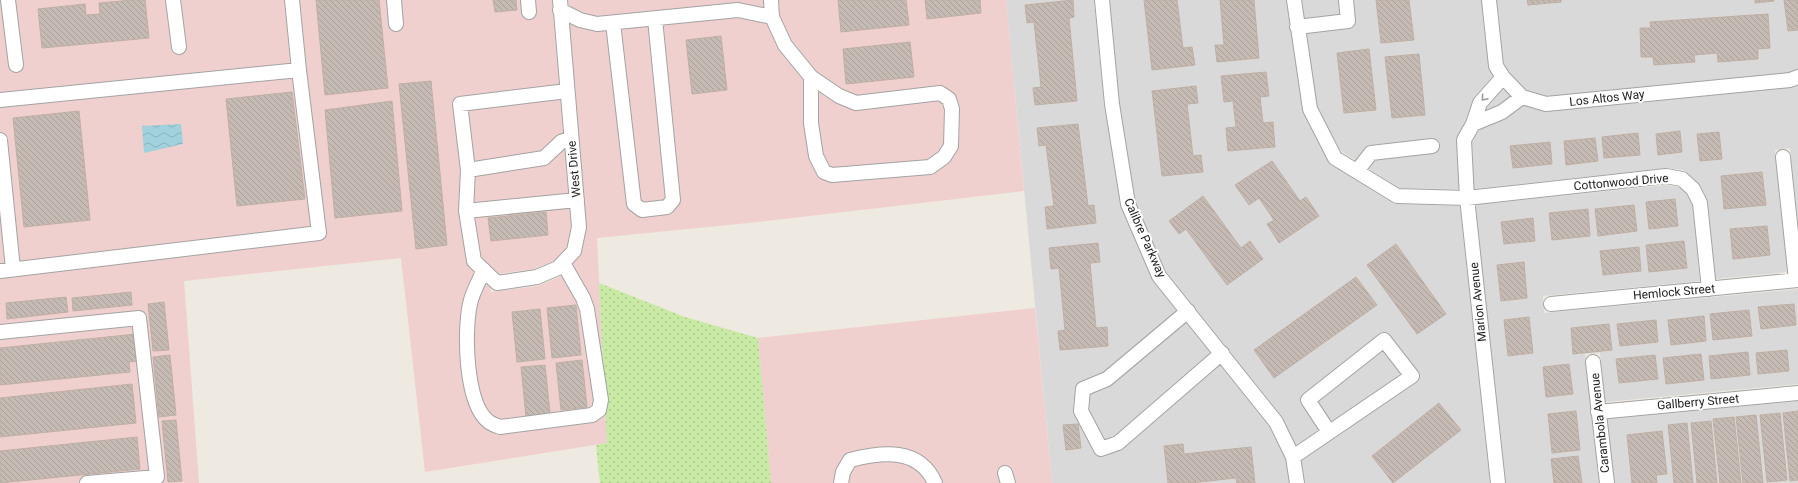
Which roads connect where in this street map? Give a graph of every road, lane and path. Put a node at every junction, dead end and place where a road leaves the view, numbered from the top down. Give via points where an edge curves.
1 (8, 0) edge
2 (173, 0) edge
3 (292, 0) edge
4 (394, 0) edge
5 (771, 0) edge
6 (1102, 0) edge
7 (1294, 0) edge
8 (1346, 0) edge
9 (1489, 0) edge
10 (560, 5) edge
11 (772, 17) junction
12 (655, 19) junction
13 (613, 23) junction
14 (396, 24) dead end
15 (1297, 27) junction
16 (179, 47) dead end
17 (16, 65) dead end
18 (299, 70) junction
19 (811, 77) junction
20 (1503, 77) junction
21 (1798, 77) edge
22 (567, 91) junction
23 (1522, 97) junction
24 (0, 100) edge
25 (1473, 124) junction
26 (571, 138) junction
27 (0, 140) edge
28 (1432, 146) dead end
29 (1783, 157) dead end
30 (468, 170) junction
31 (1357, 171) junction
32 (1467, 198) junction
33 (577, 200) junction
34 (466, 211) junction
35 (564, 263) junction
36 (6, 270) edge
37 (484, 270) junction
38 (1797, 280) edge
39 (1709, 289) junction
40 (1551, 304) dead end
41 (1188, 311) junction
42 (0, 332) edge
43 (1222, 353) junction
44 (1593, 362) dead end
45 (1798, 393) edge
46 (1598, 412) junction
47 (1330, 432) junction
48 (1293, 457) junction
49 (87, 483) edge
50 (842, 483) edge
51 (935, 483) edge
52 (1297, 483) edge
53 (1498, 483) edge
54 (1607, 483) edge

1 - 17 street
2 - 16 street
3 - 18 street
4 - 14 street
5 - 11 street
6 - 41 street, Calibre Parkway via 1112,104 1128,204 1159,276
7 - 15 street
8 - 15 street via 1348,21
9 - 20 street via 1496,66
10 - 13 street via 580,20 597,24
10 - 22 street, West Drive
11 - 12 street via 738,10
11 - 19 street via 785,45
12 - 13 street
12 - 13 street via 673,200 667,207 642,210 634,204
15 - 31 street via 1310,110 1335,158
18 - 24 street
18 - 36 street via 320,233
19 - 19 street via 839,96 856,103 940,93 949,99 952,109 951,146 944,158 930,167 832,174 824,172 816,156 811,124
20 - 23 street
20 -> 25 street, Marion Avenue via 1480,103
21 - 23 street, Los Altos Way via 1790,80 1546,104
22 - 26 street, West Drive
22 - 30 street via 460,104
23 - 25 street via 1502,112
25 - 32 street, Marion Avenue via 1464,140
26 - 30 street via 561,142 544,158
26 - 33 street, West Drive
27 - 36 street
28 - 31 street via 1371,153
29 - 38 street
30 - 34 street
31 - 32 street via 1397,196
32 - 39 street, Cottonwood Drive via 1666,176 1682,179 1693,189 1700,203
32 - 53 street, Marion Avenue
33 - 34 street
33 - 35 street, West Drive via 579,227 574,251
34 - 37 street via 474,261
35 - 37 street, West Drive via 537,277 497,282
35 - 37 street via 587,310 601,400 599,410 592,415 500,427 489,422 481,411 472,389 467,359 466,325 470,303
38 - 39 street, Hemlock Street
39 - 40 street, Hemlock Street
41 - 43 street, Calibre Parkway
41 - 43 street via 1107,379 1083,389 1081,412 1101,449 1118,443
42 - 49 street via 139,318 157,476
43 - 48 street, Calibre Parkway via 1276,422
44 - 46 street, Carambola Avenue
45 - 46 street, Gallberry Street
46 - 54 street, Carambola Avenue
47 - 47 street via 1412,376 1384,340 1308,400
47 - 48 street
48 - 52 street, Calibre Parkway
50 - 51 street via 843,472 850,460 887,454 902,455 917,461 930,472

